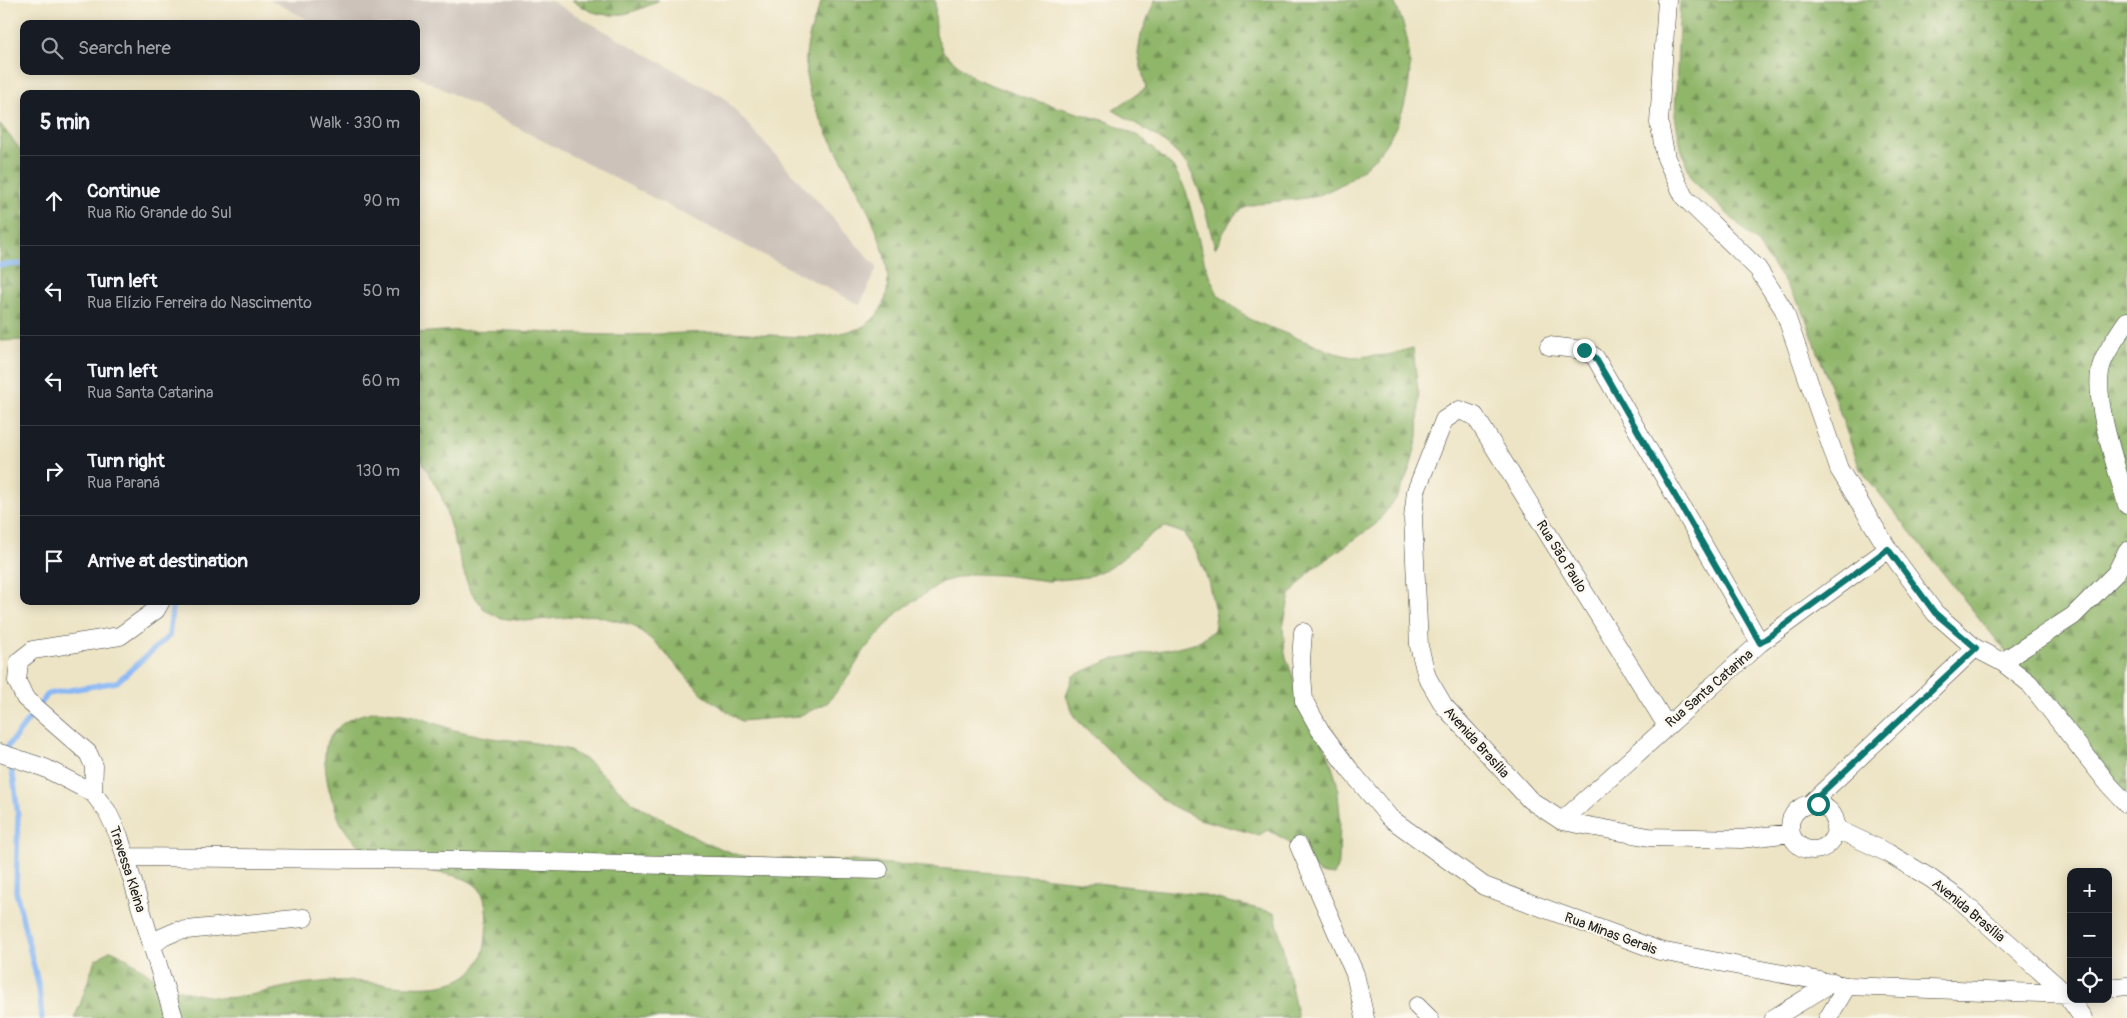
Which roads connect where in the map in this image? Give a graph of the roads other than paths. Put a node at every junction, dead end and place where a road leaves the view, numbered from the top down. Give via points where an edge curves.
1 (1667, 0) edge
2 (2127, 320) edge
3 (1548, 346) dead end
4 (1444, 420) joint
5 (2127, 504) edge
6 (1888, 549) junction
7 (2127, 551) edge
8 (159, 605) edge
9 (1303, 632) dead end
10 (1760, 643) junction
11 (1976, 648) junction
12 (2002, 662) junction
13 (1667, 726) junction
14 (0, 753) edge
15 (93, 793) junction
16 (1810, 804) junction
17 (2127, 804) edge
18 (1562, 820) junction
19 (1835, 828) junction
20 (1791, 833) junction
21 (1299, 846) dead end
22 (125, 857) junction
23 (879, 870) dead end
24 (304, 918) dead end
25 (152, 946) junction
26 (1840, 984) junction
27 (2127, 986) edge
28 (2112, 988) edge
29 (2067, 993) edge
30 (2067, 994) edge
31 (2074, 1003) edge
32 (174, 1018) edge
33 (1365, 1018) edge
34 (1774, 1018) edge
35 (1828, 1018) edge
36 (2083, 1018) edge

1 - 6 street via 1659,123 1666,158 1684,197 1758,269 1784,310 1839,469
2 - 5 street via 2102,362 2098,388
3 - 10 street via 1584,350 1595,357
4 - 13 street, Rua São Paulo via 1459,410 1475,416
4 - 18 street, Avenida Brasília via 1416,491 1413,518 1419,646 1427,677 1444,706 1530,800
6 - 10 street, Rua Santa Catarina
6 - 11 street via 1935,613
7 - 12 street via 2116,573 2073,616
8 - 15 street via 120,636 33,650 19,661 18,681 25,698 88,753 94,766
9 - 26 street, Rua Minas Gerais via 1304,702 1320,730 1390,818 1484,886 1660,951
10 - 13 street, Rua Santa Catarina
11 - 12 street
11 - 16 street
12 - 17 street via 2029,683
13 - 18 street, Rua Santa Catarina
14 - 15 street, Travessa Kleina via 45,768
15 - 22 street, Travessa Kleina via 107,811
16 - 19 street via 1818,804 1831,813
16 - 20 street via 1796,811
18 - 20 street, Avenida Brasília via 1649,837 1741,839
19 - 20 street via 1829,842 1815,849 1800,846
19 - 29 street, Avenida Brasília via 1888,853 1930,878 1958,898
21 - 33 street via 1355,974
22 - 23 street via 464,860
22 - 25 street, Travessa Kleina
24 - 25 street via 176,930
25 - 32 street, Travessa Kleina
26 - 30 street, Rua Minas Gerais
26 - 34 street
26 - 35 street
27 - 28 street
31 - 36 street, Avenida Brasília

